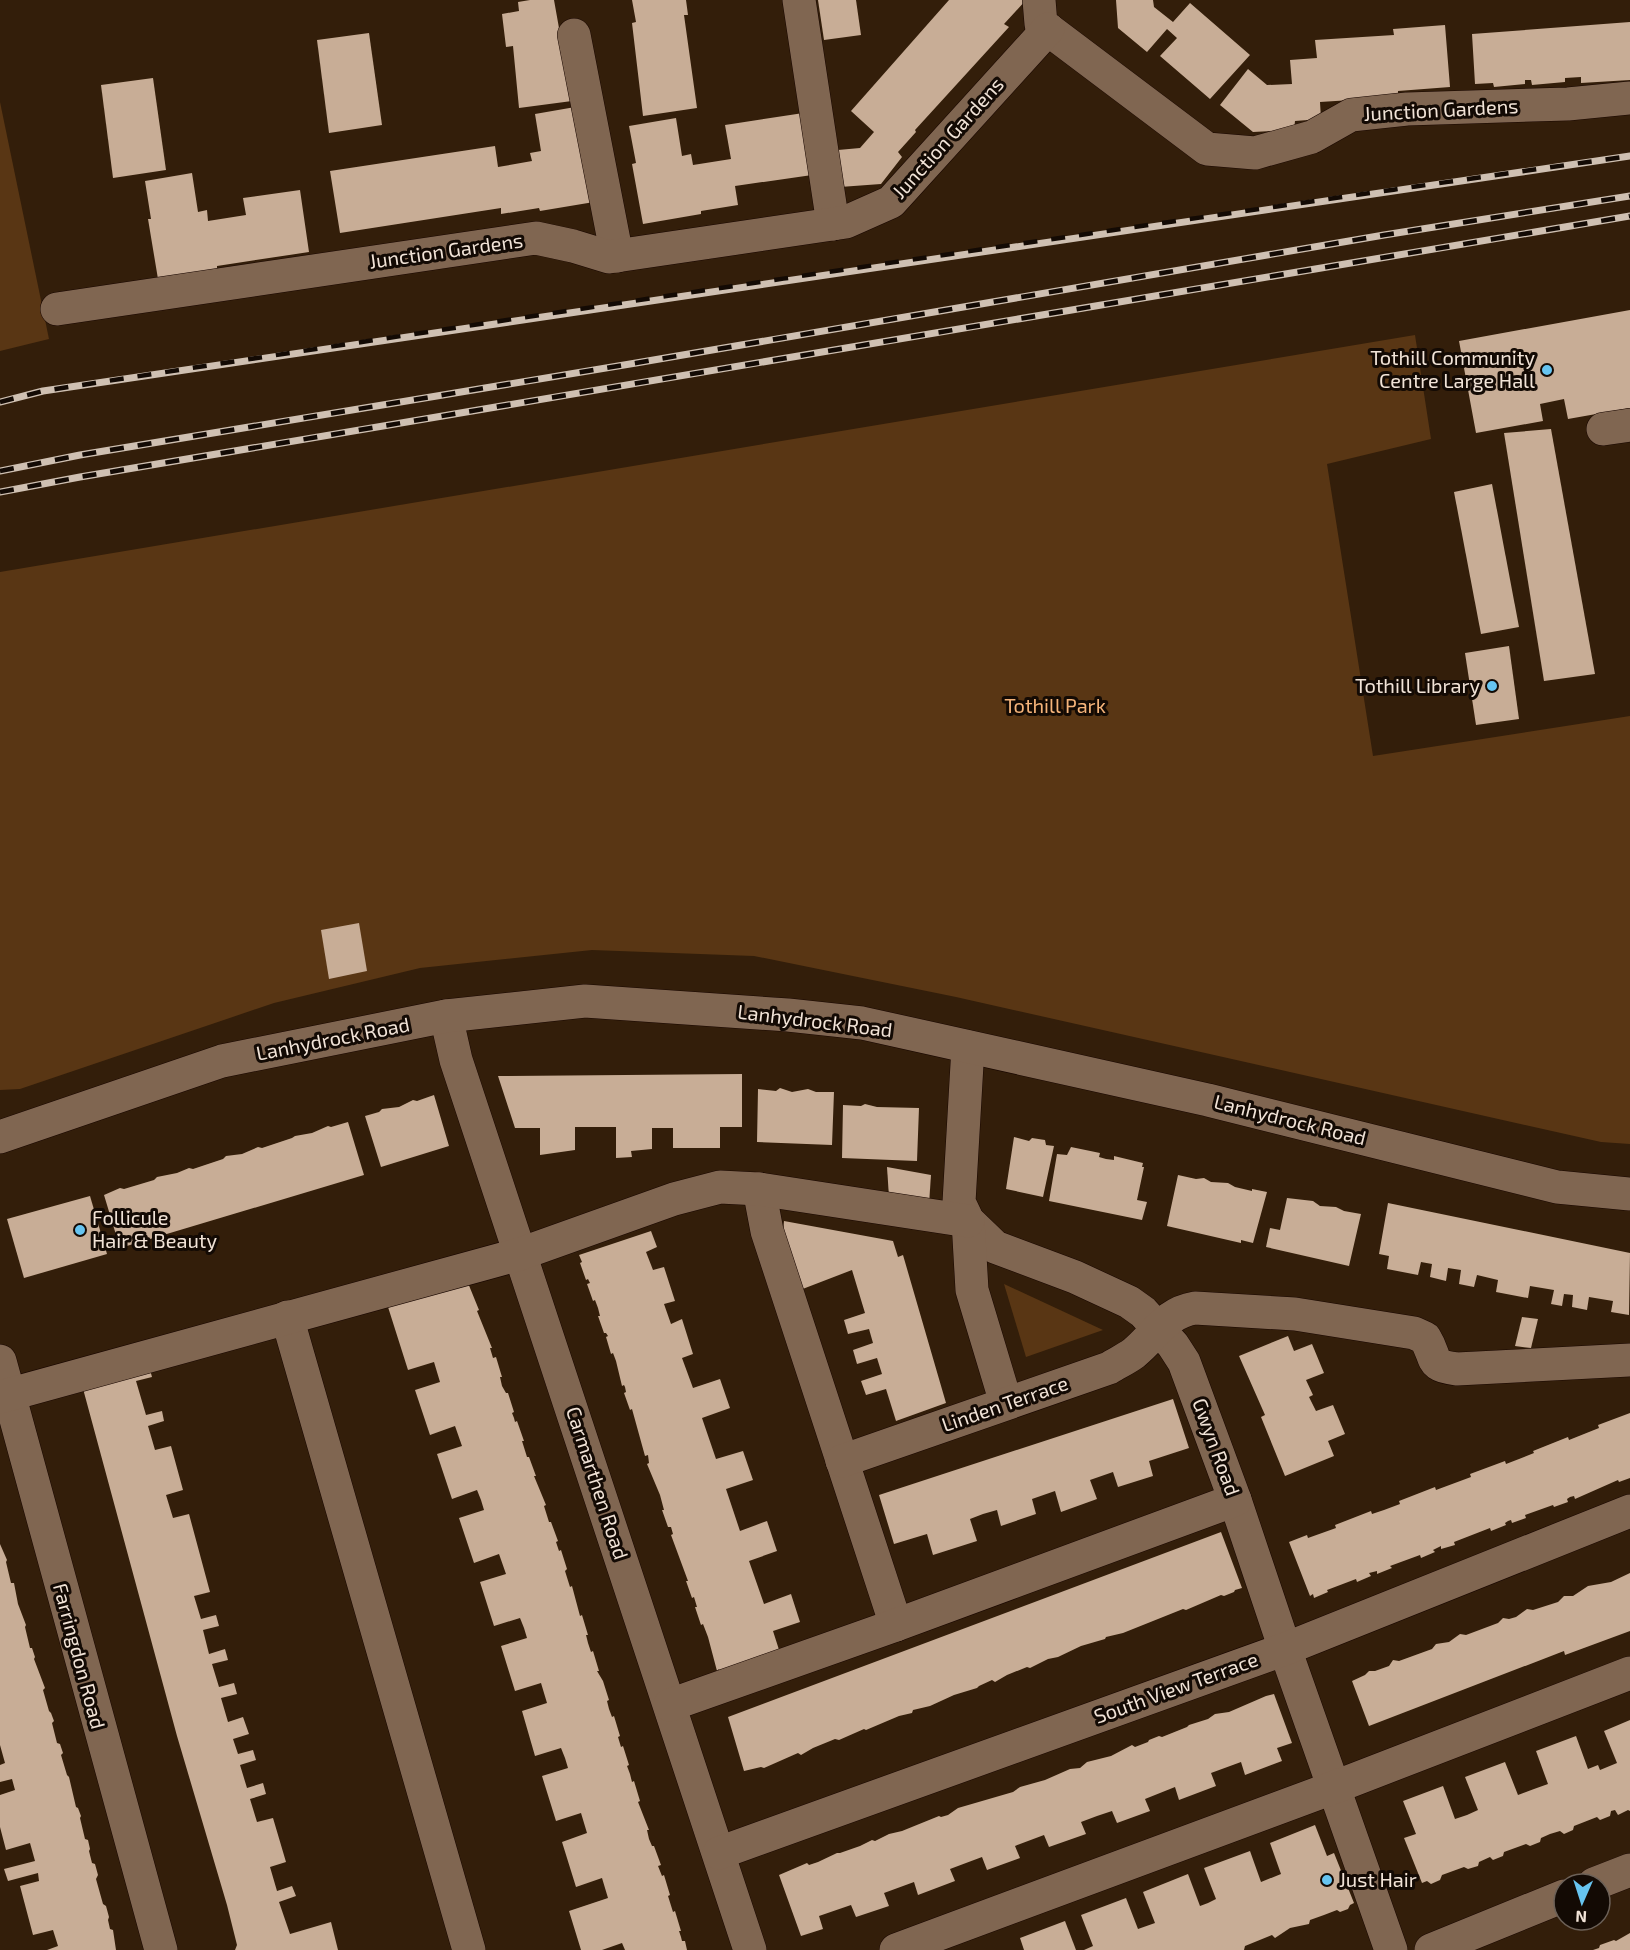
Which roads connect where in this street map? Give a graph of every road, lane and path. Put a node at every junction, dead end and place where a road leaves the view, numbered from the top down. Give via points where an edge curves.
1 (799, 0) edge
2 (1044, 15) edge
3 (574, 35) dead end
4 (1630, 98) edge
5 (833, 224) junction
6 (617, 256) junction
7 (57, 309) dead end
8 (446, 1016) junction
9 (968, 1047) junction
10 (0, 1137) edge
11 (759, 1190) junction
12 (1630, 1194) edge
13 (968, 1221) junction
14 (520, 1254) junction
15 (288, 1317) junction
16 (1158, 1329) junction
17 (1630, 1359) edge
18 (0, 1361) edge
19 (4, 1396) edge
20 (1006, 1403) junction
21 (843, 1461) junction
22 (1235, 1500) junction
23 (1630, 1511) edge
24 (896, 1625) junction
25 (1285, 1649) junction
26 (1630, 1673) edge
27 (670, 1705) junction
28 (1335, 1787) junction
29 (719, 1853) junction
30 (1630, 1870) edge
31 (1612, 1877) edge
32 (1552, 1901) edge
33 (161, 1950) edge
34 (469, 1950) edge
35 (750, 1950) edge
36 (896, 1950) edge
37 (1391, 1950) edge
38 (1431, 1950) edge

1 - 5 street
2 - 4 street, Junction Gardens via 1207,149 1255,153 1312,137 1351,115
2 - 5 street, Junction Gardens via 891,202
3 - 6 street
5 - 6 street, Junction Gardens
6 - 7 street, Junction Gardens via 536,238
8 - 9 street, Lanhydrock Road via 585,1001 644,1004 862,1023
8 - 10 street, Lanhydrock Road via 222,1061
8 - 14 street, Carmarthen Road via 456,1060
9 - 12 street, Lanhydrock Road via 1208,1100 1557,1187
9 - 13 street, Gwyn Road via 959,1202
11 - 13 street
11 - 14 street via 720,1187 674,1199
11 - 21 street via 767,1231
13 - 16 street, Gwyn Road via 995,1247 1129,1302
13 - 20 street via 972,1290
14 - 15 street
14 - 27 street, Carmarthen Road
15 - 19 street
15 - 34 street
16 - 17 street, Linden Terrace via 1173,1315 1195,1308 1295,1314 1414,1333 1425,1338 1441,1367
16 - 20 street, Linden Terrace via 1134,1353 1109,1368
16 - 22 street, Gwyn Road via 1184,1362
18 - 19 street, Farringdon Road
19 - 33 street, Farringdon Road
20 - 21 street, Linden Terrace
21 - 24 street
22 - 24 street
22 - 25 street, Gwyn Road
23 - 25 street, South View Terrace
24 - 27 street
25 - 28 street, Gwyn Road
25 - 29 street, South View Terrace
26 - 28 street
27 - 29 street, Carmarthen Road
28 - 36 street
28 - 37 street, Gwyn Road
29 - 35 street, Carmarthen Road
30 - 31 street
32 - 38 street

